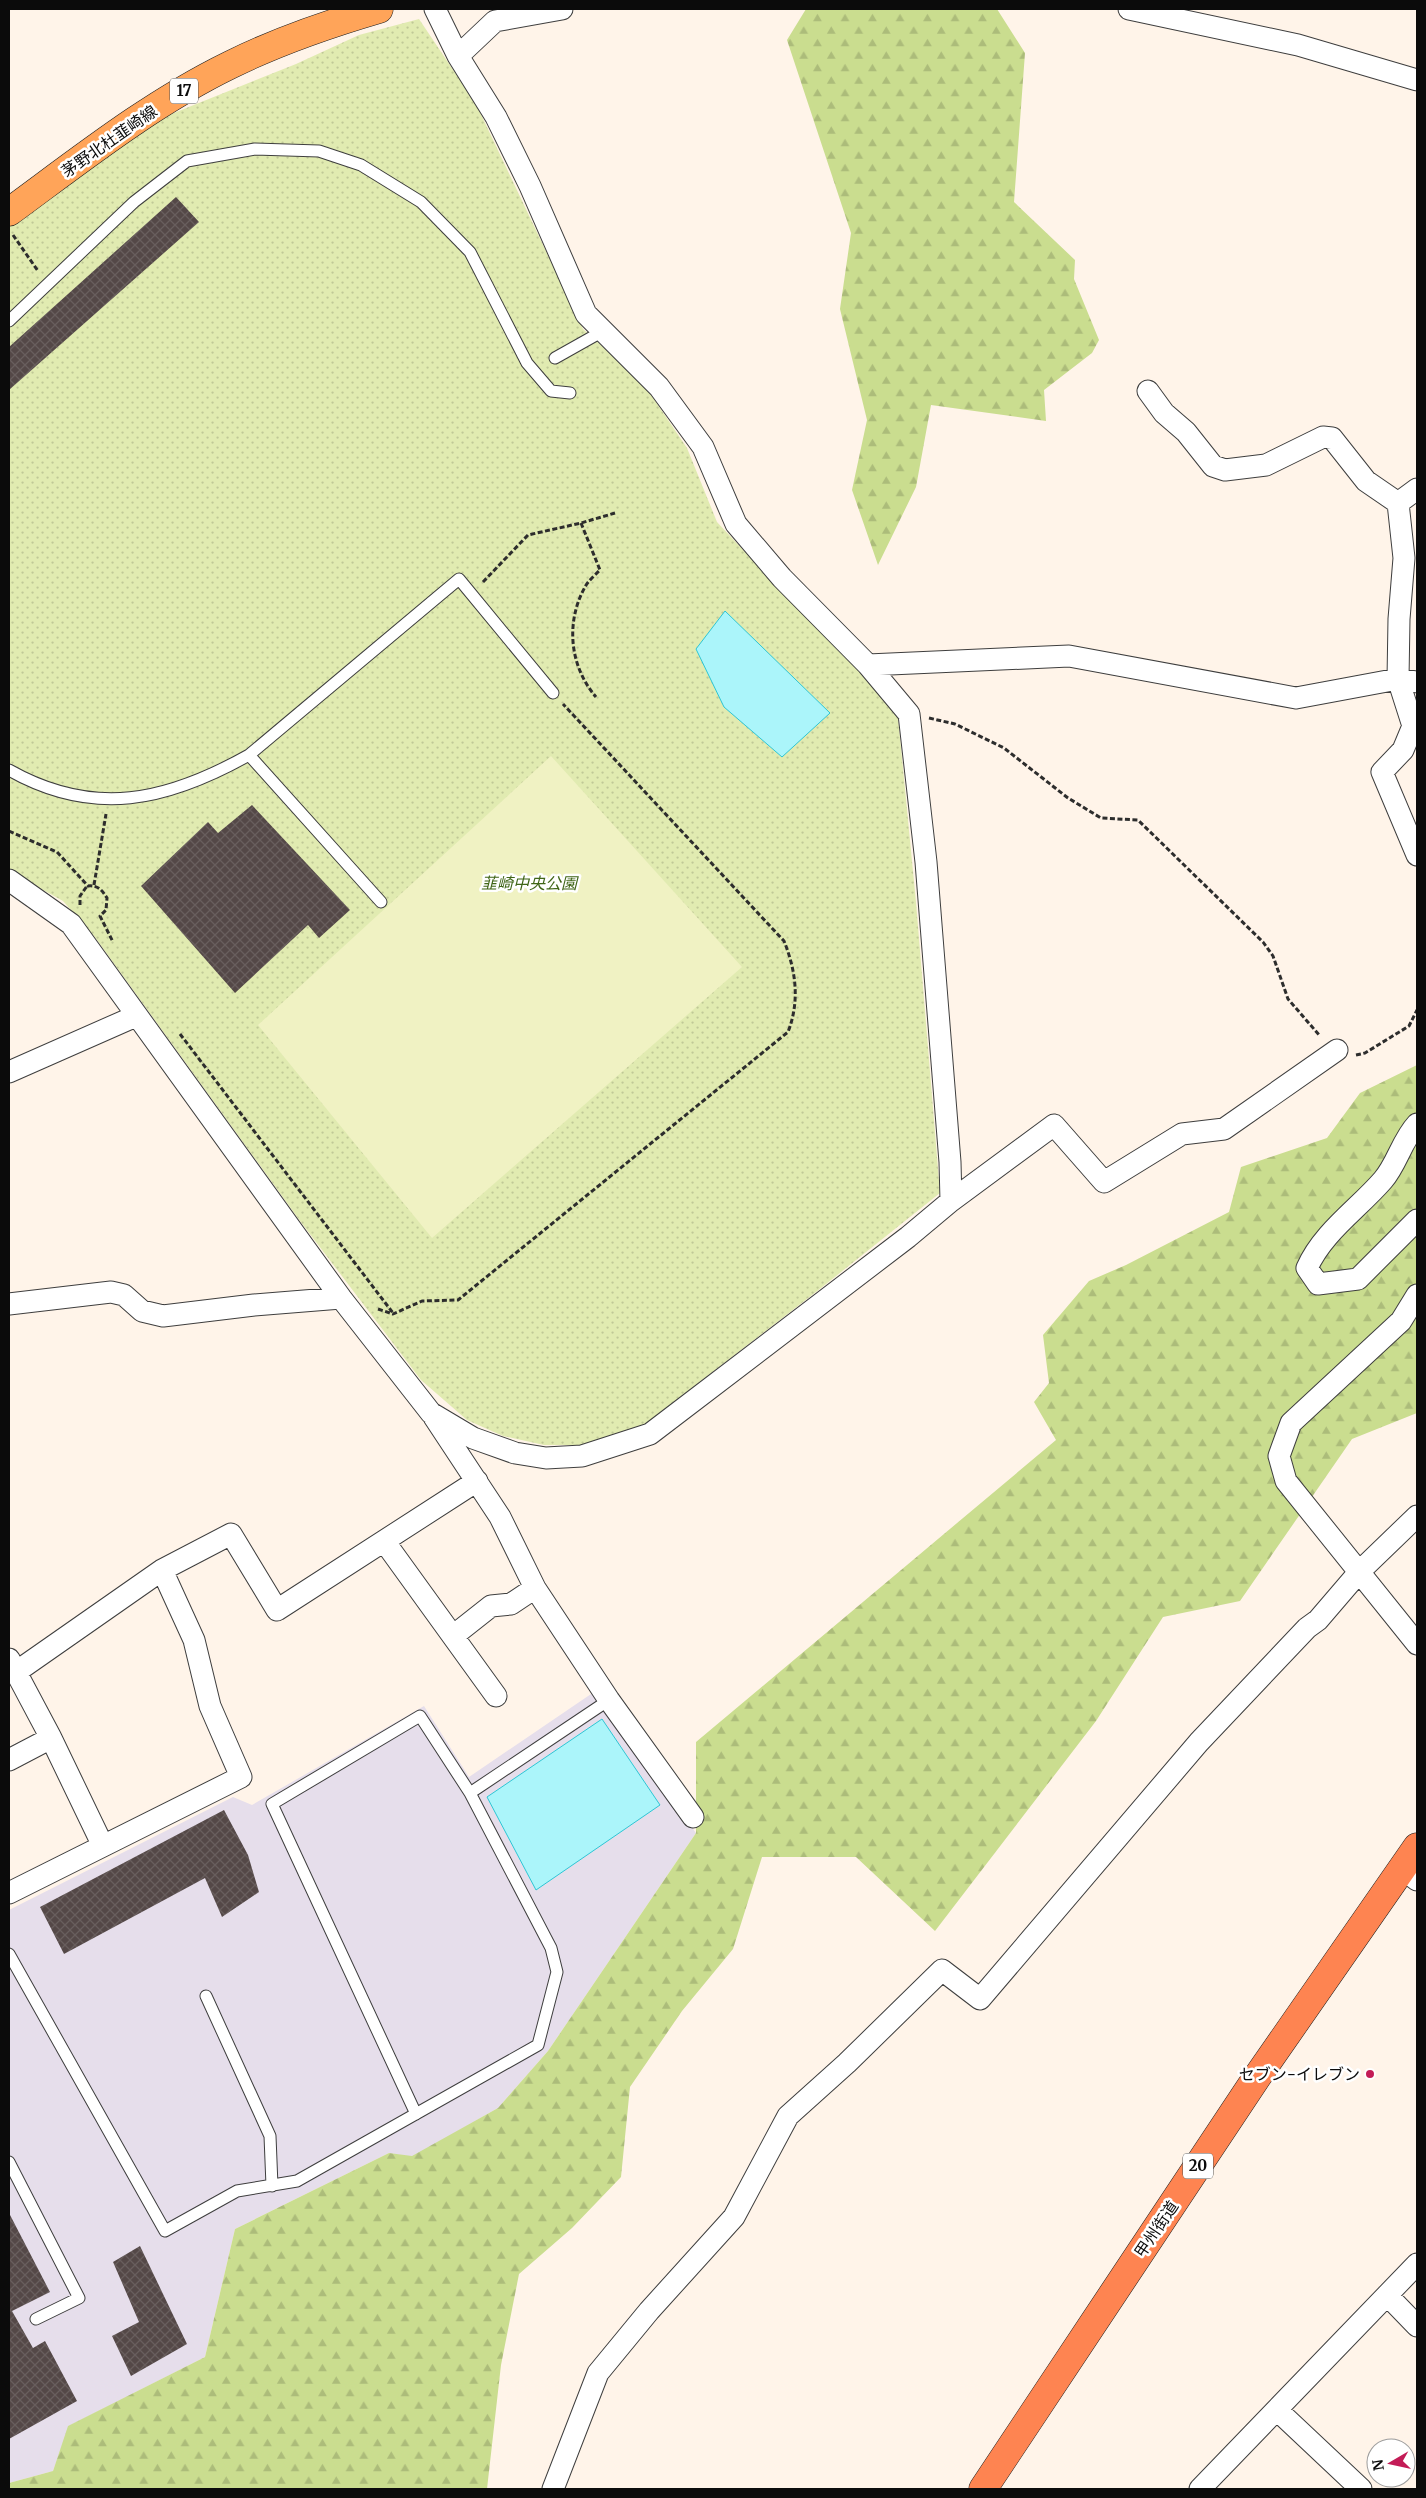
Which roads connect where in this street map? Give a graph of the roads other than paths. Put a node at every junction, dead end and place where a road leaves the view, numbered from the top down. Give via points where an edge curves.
1 (435, 9) edge
2 (562, 9) edge
3 (1129, 9) edge
4 (368, 10) edge
5 (458, 56) junction
6 (1417, 80) edge
7 (9, 212) edge
8 (9, 320) edge
9 (603, 331) junction
10 (555, 358) dead end
11 (1148, 391) dead end
12 (570, 393) dead end
13 (1417, 489) edge
14 (1398, 503) junction
15 (868, 665) junction
16 (1408, 680) edge
17 (553, 693) road end
18 (249, 756) junction
19 (9, 770) edge
20 (1417, 855) edge
21 (9, 880) edge
22 (381, 902) dead end
23 (136, 1016) junction
24 (1337, 1050) road end
25 (9, 1072) edge
26 (1417, 1124) edge
27 (950, 1162) junction
28 (975, 1183) junction
29 (951, 1201) junction
30 (1417, 1220) edge
31 (1417, 1294) edge
32 (341, 1298) junction
33 (9, 1304) edge
34 (431, 1412) junction
35 (477, 1482) junction
36 (1417, 1516) edge
37 (384, 1541) junction
38 (162, 1570) junction
39 (1360, 1572) junction
40 (535, 1588) junction
41 (453, 1636) junction
42 (1417, 1644) edge
43 (12, 1665) edge
44 (496, 1696) dead end
45 (609, 1700) junction
46 (51, 1738) junction
47 (9, 1760) edge
48 (470, 1793) junction
49 (693, 1817) dead end
50 (103, 1846) junction
51 (1417, 1846) edge
52 (1409, 1874) edge
53 (9, 1892) edge
54 (9, 1954) edge
55 (206, 1996) dead end
56 (416, 2114) junction
57 (9, 2162) edge
58 (272, 2186) junction
59 (1417, 2264) edge
60 (1387, 2295) junction
61 (36, 2319) dead end
62 (1417, 2326) edge
63 (1277, 2410) junction
64 (553, 2489) edge
65 (983, 2489) edge
66 (1200, 2489) edge
67 (1361, 2489) edge

1 - 5 street
2 - 5 street via 495,22
3 - 6 street via 1298,45
4 - 7 main road, 茅野北杜韮崎線 / 17 via 282,40 229,65 140,116
5 - 9 street via 500,126 530,186 586,314
8 - 12 lane via 134,202 187,161 255,149 319,151 362,165 421,202 470,252 527,363 550,391
9 - 10 lane
9 - 15 street via 658,387 703,446 736,524 782,578
11 - 14 street via 1164,413 1186,432 1214,466 1226,470 1266,465 1323,437 1332,438 1366,481
13 - 14 street
14 - 16 street via 1404,558 1399,619
15 - 16 street via 1068,656 1296,698
15 - 27 street via 909,714 926,862
16 - 20 street via 1413,726 1403,750 1382,772
17 - 18 lane via 459,579
18 - 19 lane via 210,777 166,792 108,800 53,789 28,781
18 - 22 lane
21 - 23 street via 71,924
23 - 25 street
23 - 32 street
24 - 28 street via 1224,1129 1182,1134 1104,1182 1054,1125
26 - 30 street via 1384,1179 1315,1250 1307,1268 1318,1284 1358,1279
27 - 28 street
27 - 29 street
28 - 29 street
29 - 34 street via 650,1434 582,1456 546,1458 515,1453 472,1438
31 - 39 street via 1401,1321 1291,1423 1279,1456 1286,1482
32 - 33 street via 163,1316 142,1311 124,1295 111,1292
32 - 34 street
34 - 35 street
35 - 37 street
35 - 40 street via 500,1517
36 - 39 street
37 - 38 street via 277,1610 232,1534
37 - 41 street
38 - 43 street
38 - 50 street via 194,1640 210,1706 241,1777
39 - 42 street
39 - 64 street via 1318,1620 1199,1742 980,1999 942,1970 788,2116 734,2217 598,2373
40 - 41 street via 511,1604 491,1606
40 - 45 street
41 - 44 street
43 - 46 street
45 - 48 lane
45 - 49 street
46 - 47 street
46 - 50 street
48 - 56 lane via 552,1948 557,1972 538,2045
48 - 56 lane via 420,1716 272,1804
50 - 53 street
51 - 52 highway, 甲州街道 / 20
52 - 65 highway, 甲州街道 / 20 via 1257,2077
54 - 58 lane via 165,2231 236,2191
55 - 58 lane via 270,2136
56 - 58 lane via 297,2181
57 - 61 lane via 79,2298
59 - 60 street
60 - 62 street
60 - 63 street
63 - 66 street
63 - 67 street

